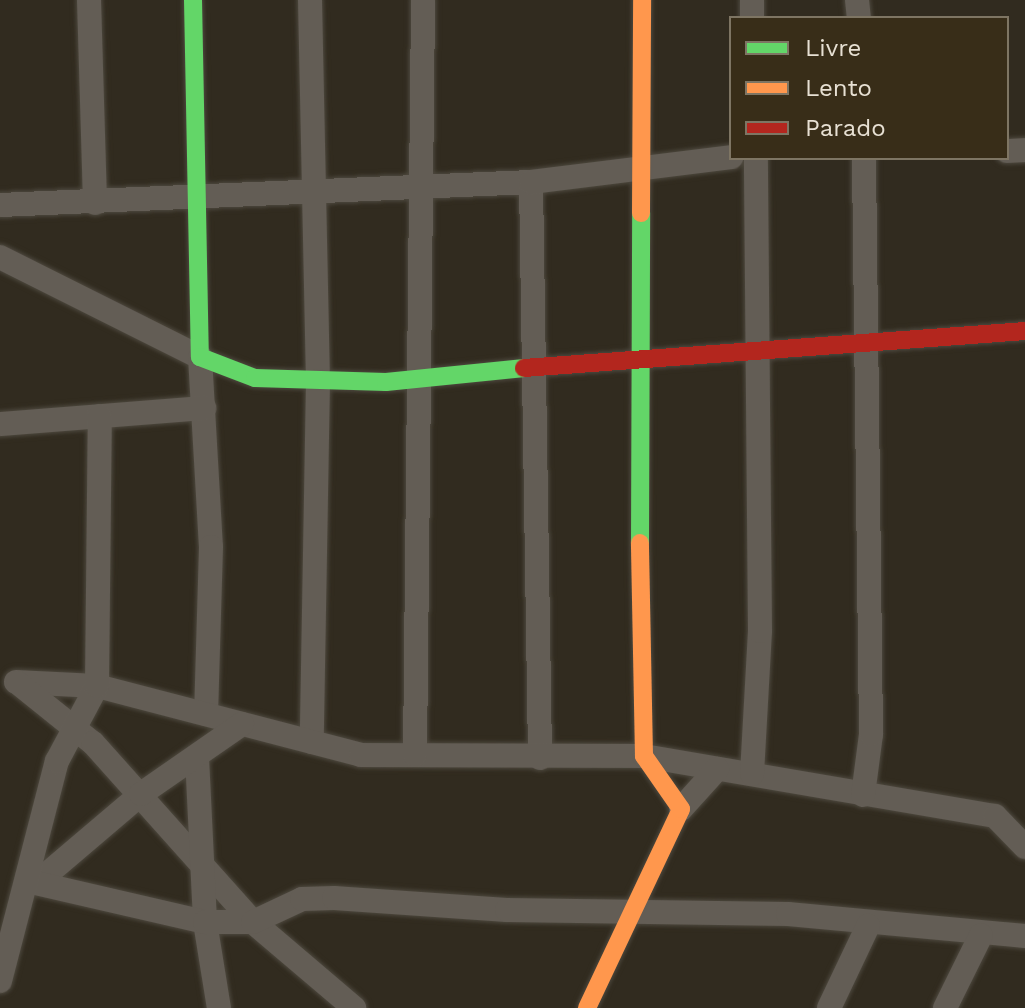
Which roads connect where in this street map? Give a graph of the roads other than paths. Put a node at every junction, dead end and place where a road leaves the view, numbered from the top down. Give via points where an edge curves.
1 (89, 0) edge
2 (193, 0) edge
3 (310, 0) edge
4 (423, 0) edge
5 (642, 0) edge
6 (729, 157) edge
7 (756, 160) edge
8 (864, 160) edge
9 (642, 167) junction
10 (531, 182) junction
11 (424, 185) junction
12 (312, 194) junction
13 (197, 197) junction
14 (95, 203) junction
15 (0, 205) edge
16 (0, 257) edge
17 (1025, 331) edge
18 (866, 339) junction
19 (759, 347) junction
20 (643, 356) junction
21 (200, 357) junction
22 (532, 368) junction
23 (423, 377) junction
24 (318, 381) junction
25 (204, 408) junction
26 (100, 416) junction
27 (0, 424) edge
28 (8, 680) edge
29 (97, 686) junction
30 (206, 714) junction
31 (71, 724) junction
32 (242, 724) junction
33 (312, 742) junction
34 (415, 755) junction
35 (644, 756) junction
36 (197, 757) junction
37 (540, 758) junction
38 (717, 769) junction
39 (752, 774) junction
40 (141, 794) junction
41 (863, 795) junction
42 (681, 809) junction
43 (995, 816) junction
44 (1025, 817) edge
45 (1025, 847) edge
46 (200, 862) junction
47 (34, 881) junction
48 (7, 911) edge
49 (631, 911) junction
50 (205, 922) junction
51 (253, 922) junction
52 (868, 926) junction
53 (981, 935) junction
54 (1025, 936) edge
55 (0, 981) edge
56 (219, 1008) edge
57 (354, 1008) edge
58 (587, 1008) edge
59 (829, 1008) edge
60 (945, 1008) edge

1 - 14 street
2 - 13 street
3 - 12 street
4 - 11 street
5 - 9 street
6 - 9 street
7 - 19 street
8 - 18 street
9 - 10 street
9 - 20 street
10 - 11 street
10 - 22 street
11 - 12 street
11 - 23 street
12 - 13 street
12 - 24 street
13 - 14 street
13 - 21 street
14 - 15 street
16 - 21 street
17 - 18 street
18 - 19 street
18 - 41 street via 871,734
19 - 20 street
19 - 39 street
20 - 22 street
20 - 35 street
21 - 24 street via 255,378
21 - 25 street
22 - 23 street
22 - 37 street
23 - 24 street
23 - 34 street
24 - 33 street
25 - 26 street
25 - 30 street via 211,547
26 - 27 street
26 - 29 street
28 - 29 street
28 - 31 street
29 - 30 street
29 - 31 street
30 - 32 street
31 - 40 street
31 - 47 street
32 - 33 street
32 - 36 street
33 - 34 street via 361,755
34 - 37 street
35 - 37 street
35 - 38 street
35 - 42 street
36 - 40 street
36 - 46 street
38 - 39 street
38 - 42 street
39 - 41 street
40 - 46 street
40 - 47 street
41 - 43 street
42 - 49 street
43 - 44 street
43 - 45 street
46 - 50 street
46 - 51 street
47 - 48 street
47 - 50 street
48 - 55 street
49 - 51 street via 334,898 302,899
49 - 52 street via 788,914
49 - 58 street
50 - 51 street
50 - 56 street
51 - 57 street
52 - 53 street
52 - 59 street
53 - 54 street
53 - 60 street

